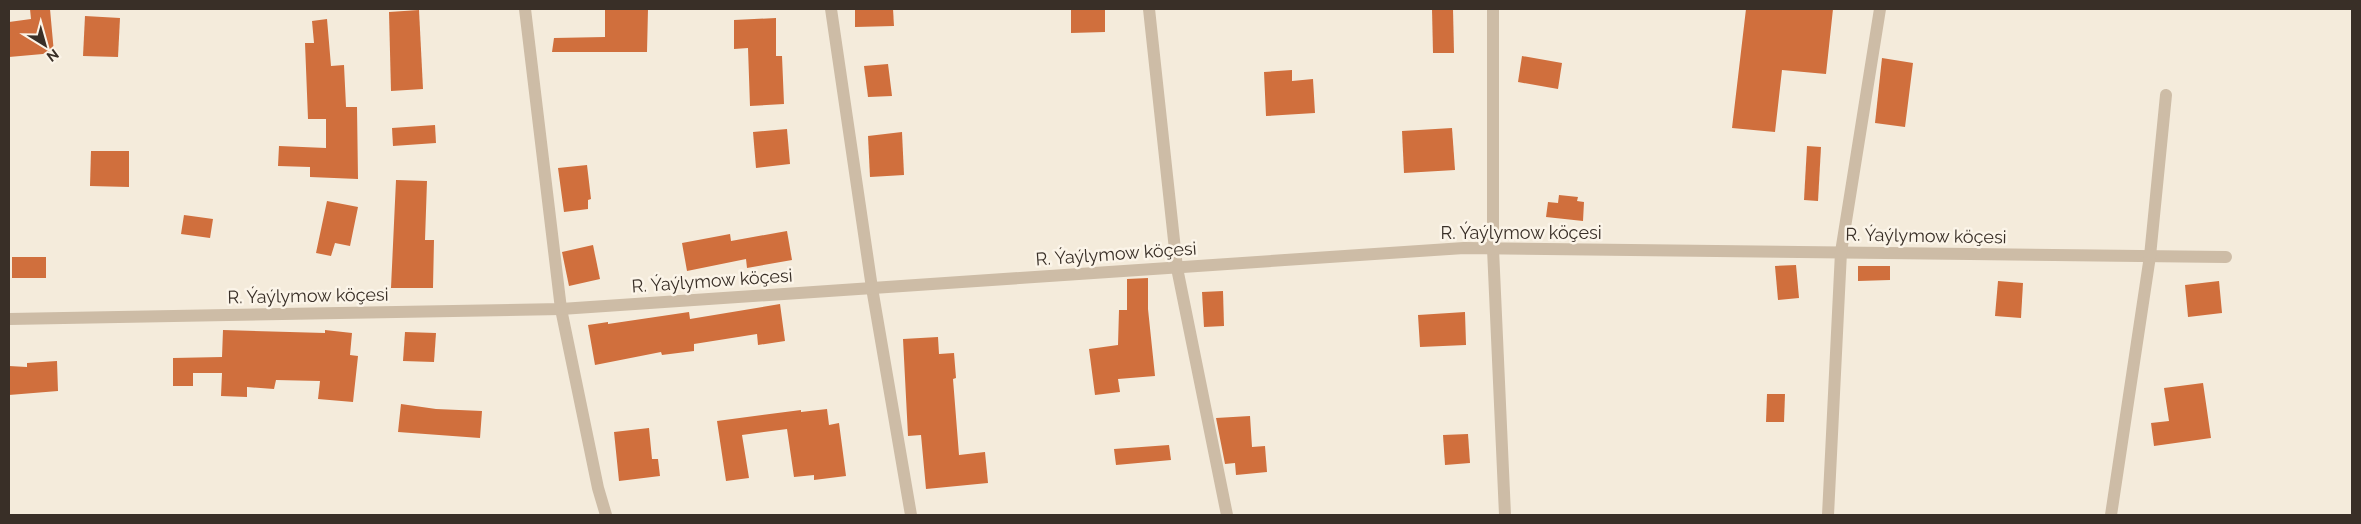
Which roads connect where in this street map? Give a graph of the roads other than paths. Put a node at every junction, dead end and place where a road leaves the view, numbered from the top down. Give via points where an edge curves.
1 (526, 9) edge
2 (832, 9) edge
3 (1149, 9) edge
4 (1492, 9) edge
5 (1880, 9) edge
6 (2166, 95) dead end
7 (1493, 249) junction
8 (1841, 252) junction
9 (2150, 256) junction
10 (2226, 257) dead end
11 (1177, 268) junction
12 (872, 288) junction
13 (561, 309) junction
14 (9, 320) edge
15 (606, 515) edge
16 (911, 515) edge
17 (1228, 515) edge
18 (1505, 515) edge
19 (1828, 515) edge
20 (2111, 515) edge

1 - 13 street
2 - 12 street
3 - 11 street
4 - 7 street
5 - 8 street
6 - 9 street
7 - 8 street, R. Ýaýlymow köçesi
7 - 11 street, R. Ýaýlymow köçesi via 1464,248
7 - 18 street
8 - 9 street, R. Ýaýlymow köçesi
8 - 19 street
9 - 10 street, R. Ýaýlymow köçesi
9 - 20 street
11 - 12 street, R. Ýaýlymow köçesi
11 - 17 street
12 - 13 street, R. Ýaýlymow köçesi
12 - 16 street
13 - 14 street, R. Ýaýlymow köçesi
13 - 15 street

